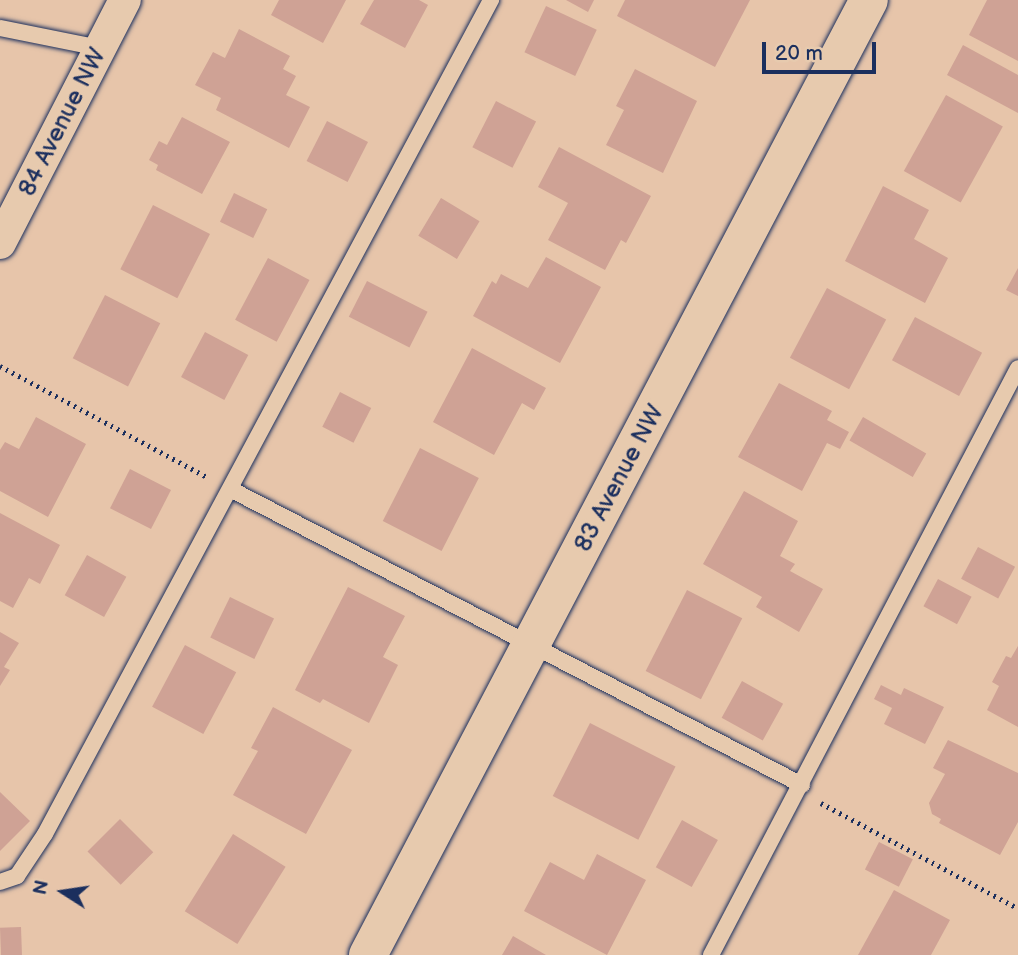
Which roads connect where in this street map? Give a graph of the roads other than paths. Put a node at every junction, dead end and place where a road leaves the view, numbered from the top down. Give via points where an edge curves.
1 (125, 0) edge
2 (491, 0) edge
3 (869, 0) edge
4 (0, 27) edge
5 (100, 48) junction
6 (0, 243) edge
7 (1018, 368) edge
8 (230, 488) junction
9 (531, 645) junction
10 (800, 788) junction
11 (0, 882) edge
12 (368, 955) edge
13 (711, 955) edge

1 - 5 street, 84 Avenue NW
2 - 8 lane
3 - 9 street, 83 Avenue NW
4 - 5 lane
5 - 6 street, 84 Avenue NW
7 - 10 lane
8 - 9 lane
8 - 11 lane via 45,834 17,876
9 - 10 lane
9 - 12 street, 83 Avenue NW
10 - 13 lane

